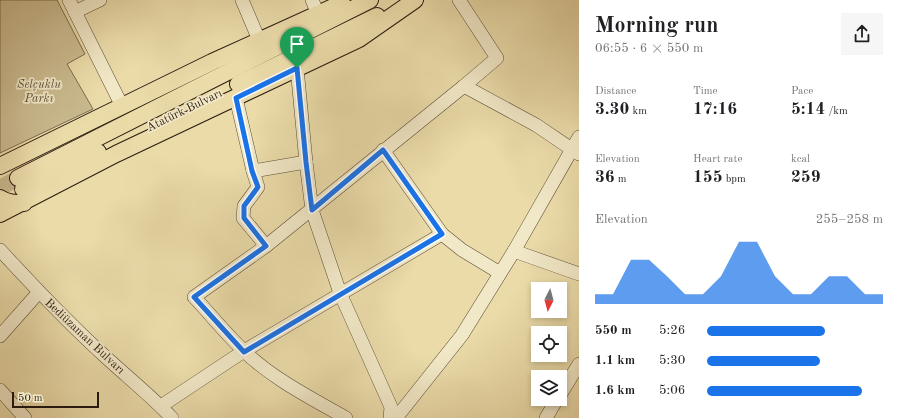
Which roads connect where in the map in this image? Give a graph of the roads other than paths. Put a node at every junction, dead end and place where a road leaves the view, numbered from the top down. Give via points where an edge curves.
1 (69, 0) edge
2 (100, 0) edge
3 (242, 0) edge
4 (348, 0) edge
5 (370, 0) edge
6 (409, 0) edge
7 (415, 0) edge
8 (459, 0) edge
9 (315, 7) edge
10 (75, 12) junction
11 (259, 40) junction
12 (297, 68) junction
13 (464, 86) junction
14 (236, 98) junction
15 (122, 106) junction
16 (579, 137) edge
17 (383, 150) junction
18 (576, 152) edge
19 (306, 162) junction
20 (1, 167) edge
21 (252, 171) junction
22 (22, 190) junction
23 (0, 198) edge
24 (312, 210) junction
25 (0, 214) edge
26 (442, 234) junction
27 (266, 246) junction
28 (0, 250) edge
29 (514, 251) junction
30 (500, 273) junction
31 (579, 274) edge
32 (39, 292) junction
33 (340, 293) junction
34 (0, 336) edge
35 (244, 352) junction
36 (579, 364) edge
37 (567, 384) edge
38 (0, 390) edge
39 (160, 406) junction
40 (553, 406) edge
41 (25, 418) edge
42 (172, 418) edge
43 (346, 418) edge
44 (390, 418) edge
45 (396, 418) edge
46 (546, 418) edge

1 - 10 street
2 - 10 street
3 - 11 street
4 - 9 main road
5 - 22 main road, Atatürk Bulvarı
6 - 22 main road, Atatürk Bulvarı
7 - 12 main road via 359,39
8 - 13 street via 497,58
9 - 11 main road
10 - 15 street
11 - 15 main road
12 - 14 main road
12 - 19 street
13 - 17 street
13 - 18 street via 536,125
14 - 21 street
14 - 22 main road via 116,154
15 - 20 main road
16 - 18 street
17 - 24 street
17 - 26 street
18 - 29 street
19 - 21 street
19 - 24 street
21 - 27 street via 258,187 244,206 244,218
22 - 23 main road via 10,203
22 - 25 main road
24 - 27 street
24 - 33 street
26 - 30 street via 462,250
26 - 33 street
27 - 35 street via 194,297
28 - 32 street, Bediüzaman Bulvarı
29 - 30 street
29 - 31 street
30 - 45 street via 462,335
32 - 34 street
32 - 39 street, Bediüzaman Bulvarı
33 - 35 street
33 - 44 street via 391,407
35 - 39 street
35 - 43 street via 292,387
36 - 37 street
38 - 41 street
39 - 42 street, Bediüzaman Bulvarı
40 - 46 street

